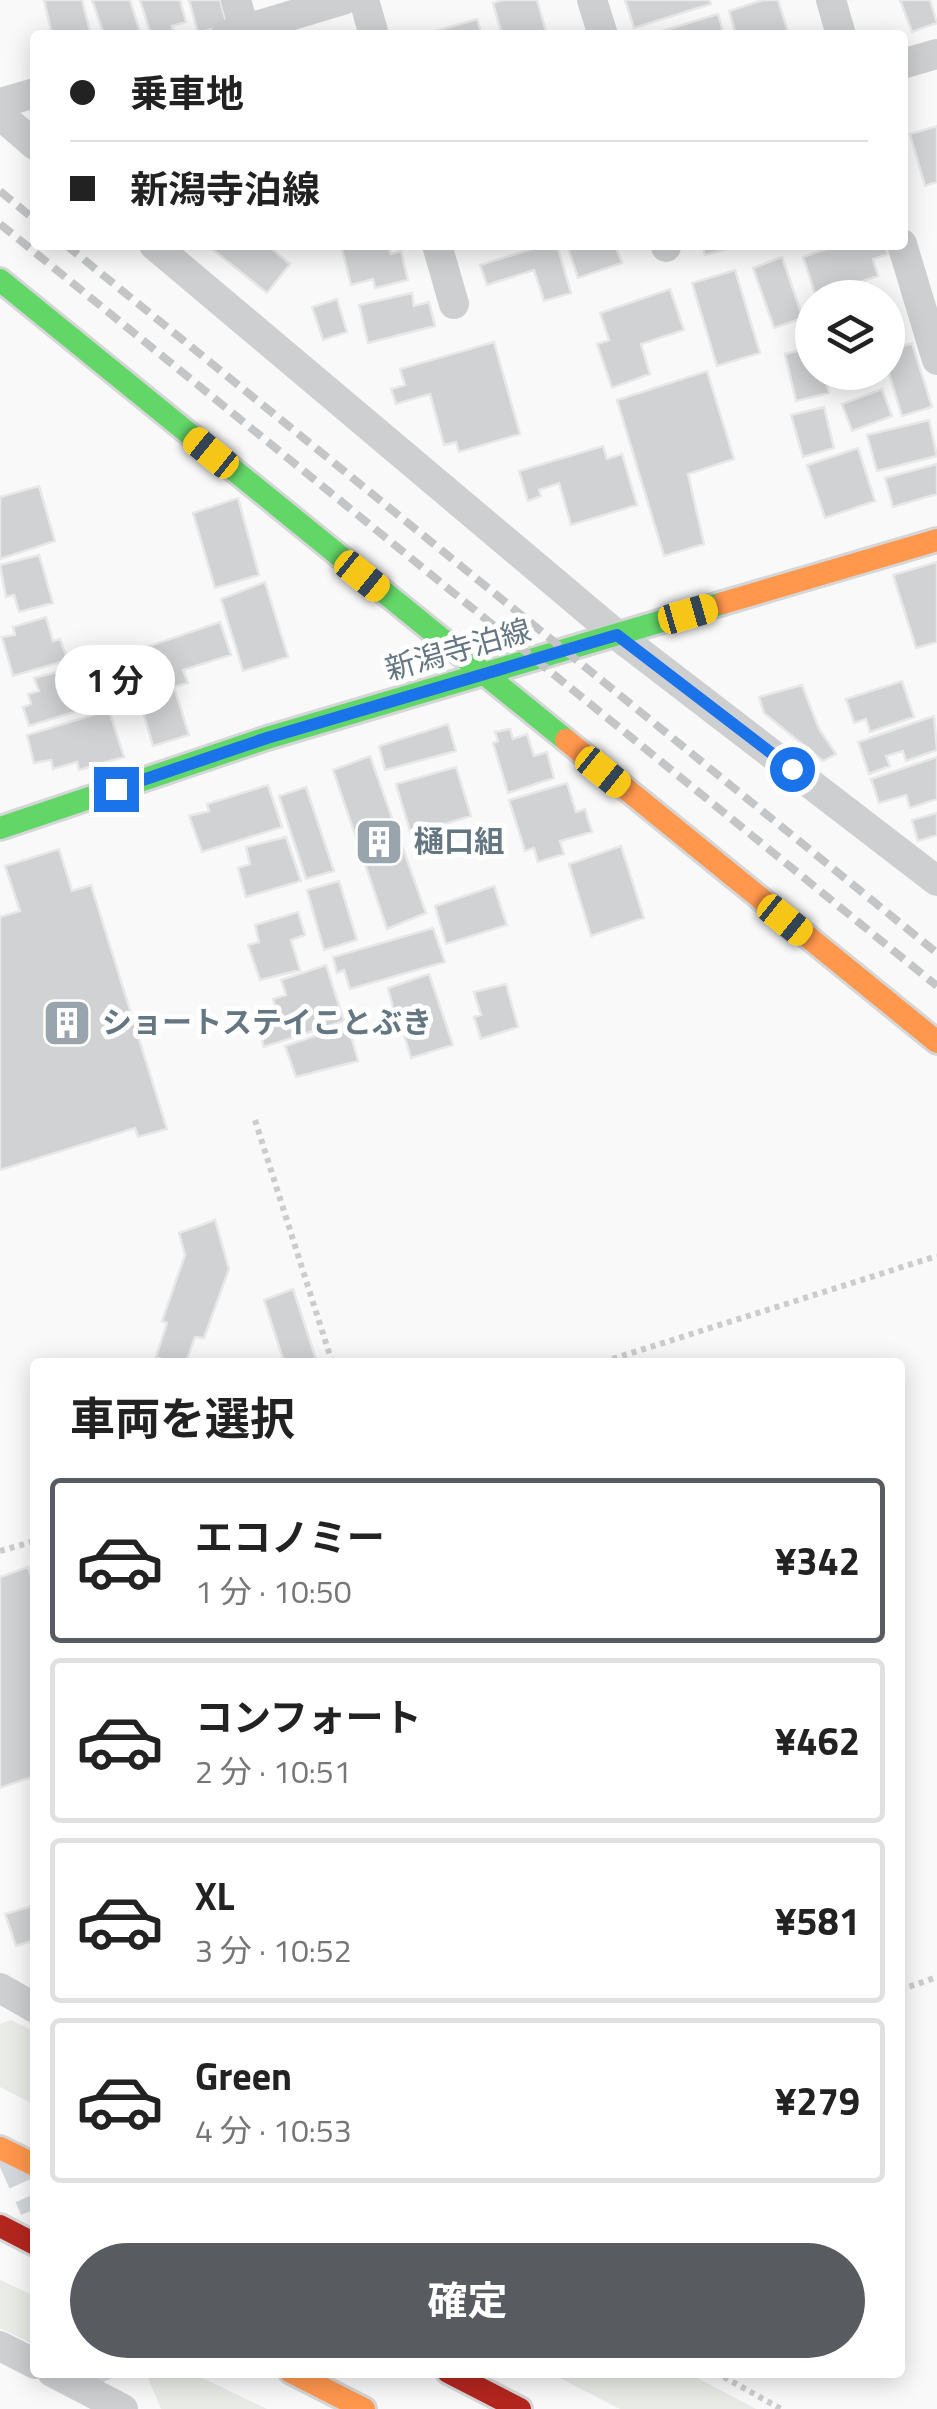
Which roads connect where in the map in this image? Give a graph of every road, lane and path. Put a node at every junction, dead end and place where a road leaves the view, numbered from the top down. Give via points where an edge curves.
1 (342, 0) edge
2 (364, 0) edge
3 (592, 0) edge
4 (831, 0) edge
5 (235, 22) edge
6 (373, 30) edge
7 (601, 30) edge
8 (840, 30) edge
9 (937, 54) edge
10 (908, 62) edge
11 (30, 94) edge
12 (0, 103) edge
13 (0, 116) edge
14 (30, 141) edge
15 (160, 250) edge
16 (438, 250) edge
17 (904, 250) edge
18 (0, 280) edge
19 (454, 304) dead end
20 (937, 360) edge
21 (937, 540) edge
22 (617, 635) junction
23 (482, 675) junction
24 (0, 828) edge
25 (937, 881) edge
26 (937, 1042) edge
27 (255, 1120) dead end
28 (937, 1256) edge
29 (331, 1358) edge
30 (616, 1358) edge
31 (30, 1542) edge
32 (0, 1552) edge
33 (937, 1977) edge
34 (0, 1988) edge
35 (905, 1988) edge
36 (30, 2005) edge
37 (0, 2148) edge
38 (30, 2163) tunnel mouth
39 (0, 2226) edge
40 (30, 2241) edge
41 (0, 2346) edge
42 (30, 2361) edge
43 (64, 2378) edge
44 (304, 2378) edge
45 (460, 2378) edge
46 (727, 2378) edge
47 (110, 2379) dead end
48 (126, 2409) edge
49 (364, 2409) edge
50 (520, 2409) edge
51 (781, 2409) edge

1 - 5 street
2 - 6 street
3 - 7 street
4 - 8 street
9 - 10 street
11 - 12 street
13 - 14 street
15 - 22 street
16 - 19 street
17 - 20 street
18 - 23 main road
21 - 22 main road, 新潟寺泊線
22 - 23 main road, 新潟寺泊線
22 - 25 street
23 - 24 main road, 新潟寺泊線 via 267,738
23 - 26 main road
27 - 29 path
28 - 30 path
31 - 32 path
33 - 35 path
34 - 36 street
37 - 38 main road
39 - 40 main road
41 - 42 street
43 - 48 street
44 - 49 main road
45 - 50 main road
46 - 51 path
47 - 48 street

